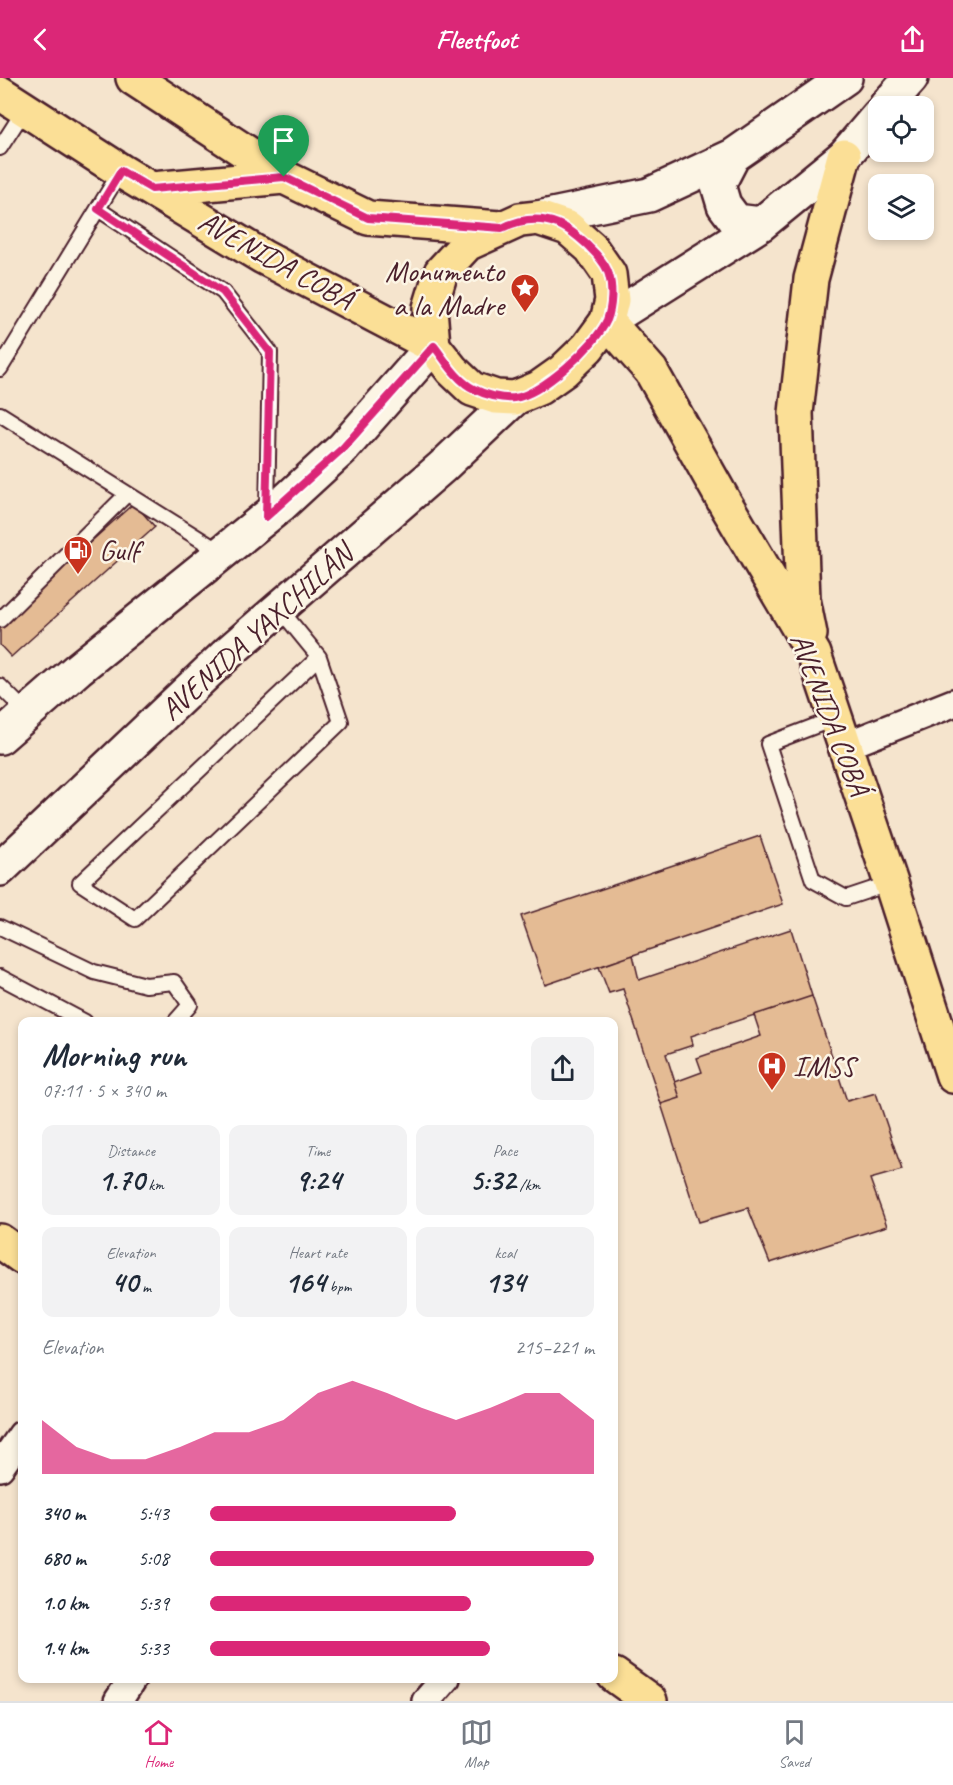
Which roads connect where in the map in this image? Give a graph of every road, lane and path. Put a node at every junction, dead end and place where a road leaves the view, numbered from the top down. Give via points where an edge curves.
1 (133, 78) edge
2 (911, 78) edge
3 (838, 80) edge
4 (895, 96) edge
5 (12, 101) edge
6 (868, 128) edge
7 (0, 148) edge
8 (733, 156) junction
9 (844, 156) junction
10 (121, 171) junction
11 (284, 177) junction
12 (152, 189) junction
13 (98, 209) junction
14 (538, 218) junction
15 (761, 224) junction
16 (502, 228) junction
17 (607, 321) junction
18 (434, 346) junction
19 (0, 369) edge
20 (515, 398) junction
21 (0, 414) edge
22 (127, 494) junction
23 (266, 517) junction
24 (222, 553) junction
25 (279, 608) junction
26 (0, 620) edge
27 (814, 654) junction
28 (319, 657) junction
29 (0, 686) edge
30 (953, 703) edge
31 (27, 713) junction
32 (841, 732) junction
33 (0, 737) edge
34 (0, 869) edge
35 (891, 884) junction
36 (0, 927) edge
37 (0, 977) edge
38 (76, 1017) edge
39 (179, 1017) edge
40 (945, 1022) edge
41 (953, 1076) edge
42 (0, 1241) edge
43 (18, 1254) edge
44 (18, 1441) edge
45 (0, 1467) edge
46 (618, 1678) edge
47 (130, 1683) edge
48 (442, 1683) edge
49 (118, 1701) edge
50 (426, 1701) edge
51 (650, 1701) edge

1 - 11 main road
2 - 4 main road
3 - 8 main road
5 - 7 lane
5 - 10 main road, AVENIDA COBÁ
6 - 9 main road
8 - 14 main road via 649,195
8 - 15 main road via 718,185 724,205 736,221
9 - 15 main road
9 - 27 main road via 812,279 796,413 803,598
10 - 12 main road, AVENIDA COBÁ
10 - 13 lane
11 - 12 main road
11 - 16 main road via 368,218
12 - 18 main road, AVENIDA COBÁ via 263,256
13 - 19 lane
13 - 23 lane via 223,292 270,352
14 - 16 main road
14 - 17 main road via 568,228 591,248 609,274 612,300
15 - 17 main road
16 - 18 main road via 467,244 441,272 430,308
17 - 20 main road via 563,371 539,388
17 - 27 main road, AVENIDA COBÁ via 651,371
18 - 20 main road via 472,389
18 - 23 main road via 343,448
20 - 25 main road, AVENIDA YAXCHILÁN via 442,467
21 - 22 lane
22 - 24 lane
22 - 26 lane
23 - 24 main road
24 - 31 main road
25 - 28 lane
25 - 34 main road, AVENIDA YAXCHILÁN
27 - 32 main road, AVENIDA COBÁ
28 - 28 lane via 341,722 135,919 80,883
29 - 31 lane
30 - 32 street
31 - 33 main road
32 - 35 main road, AVENIDA COBÁ
32 - 35 lane via 768,744 813,880 846,898
35 - 40 main road, AVENIDA COBÁ
36 - 39 lane via 94,972 146,984 174,982 190,1005
37 - 38 lane
40 - 41 main road, AVENIDA COBÁ
42 - 43 main road
44 - 45 street
46 - 51 main road
47 - 49 street
48 - 50 street

